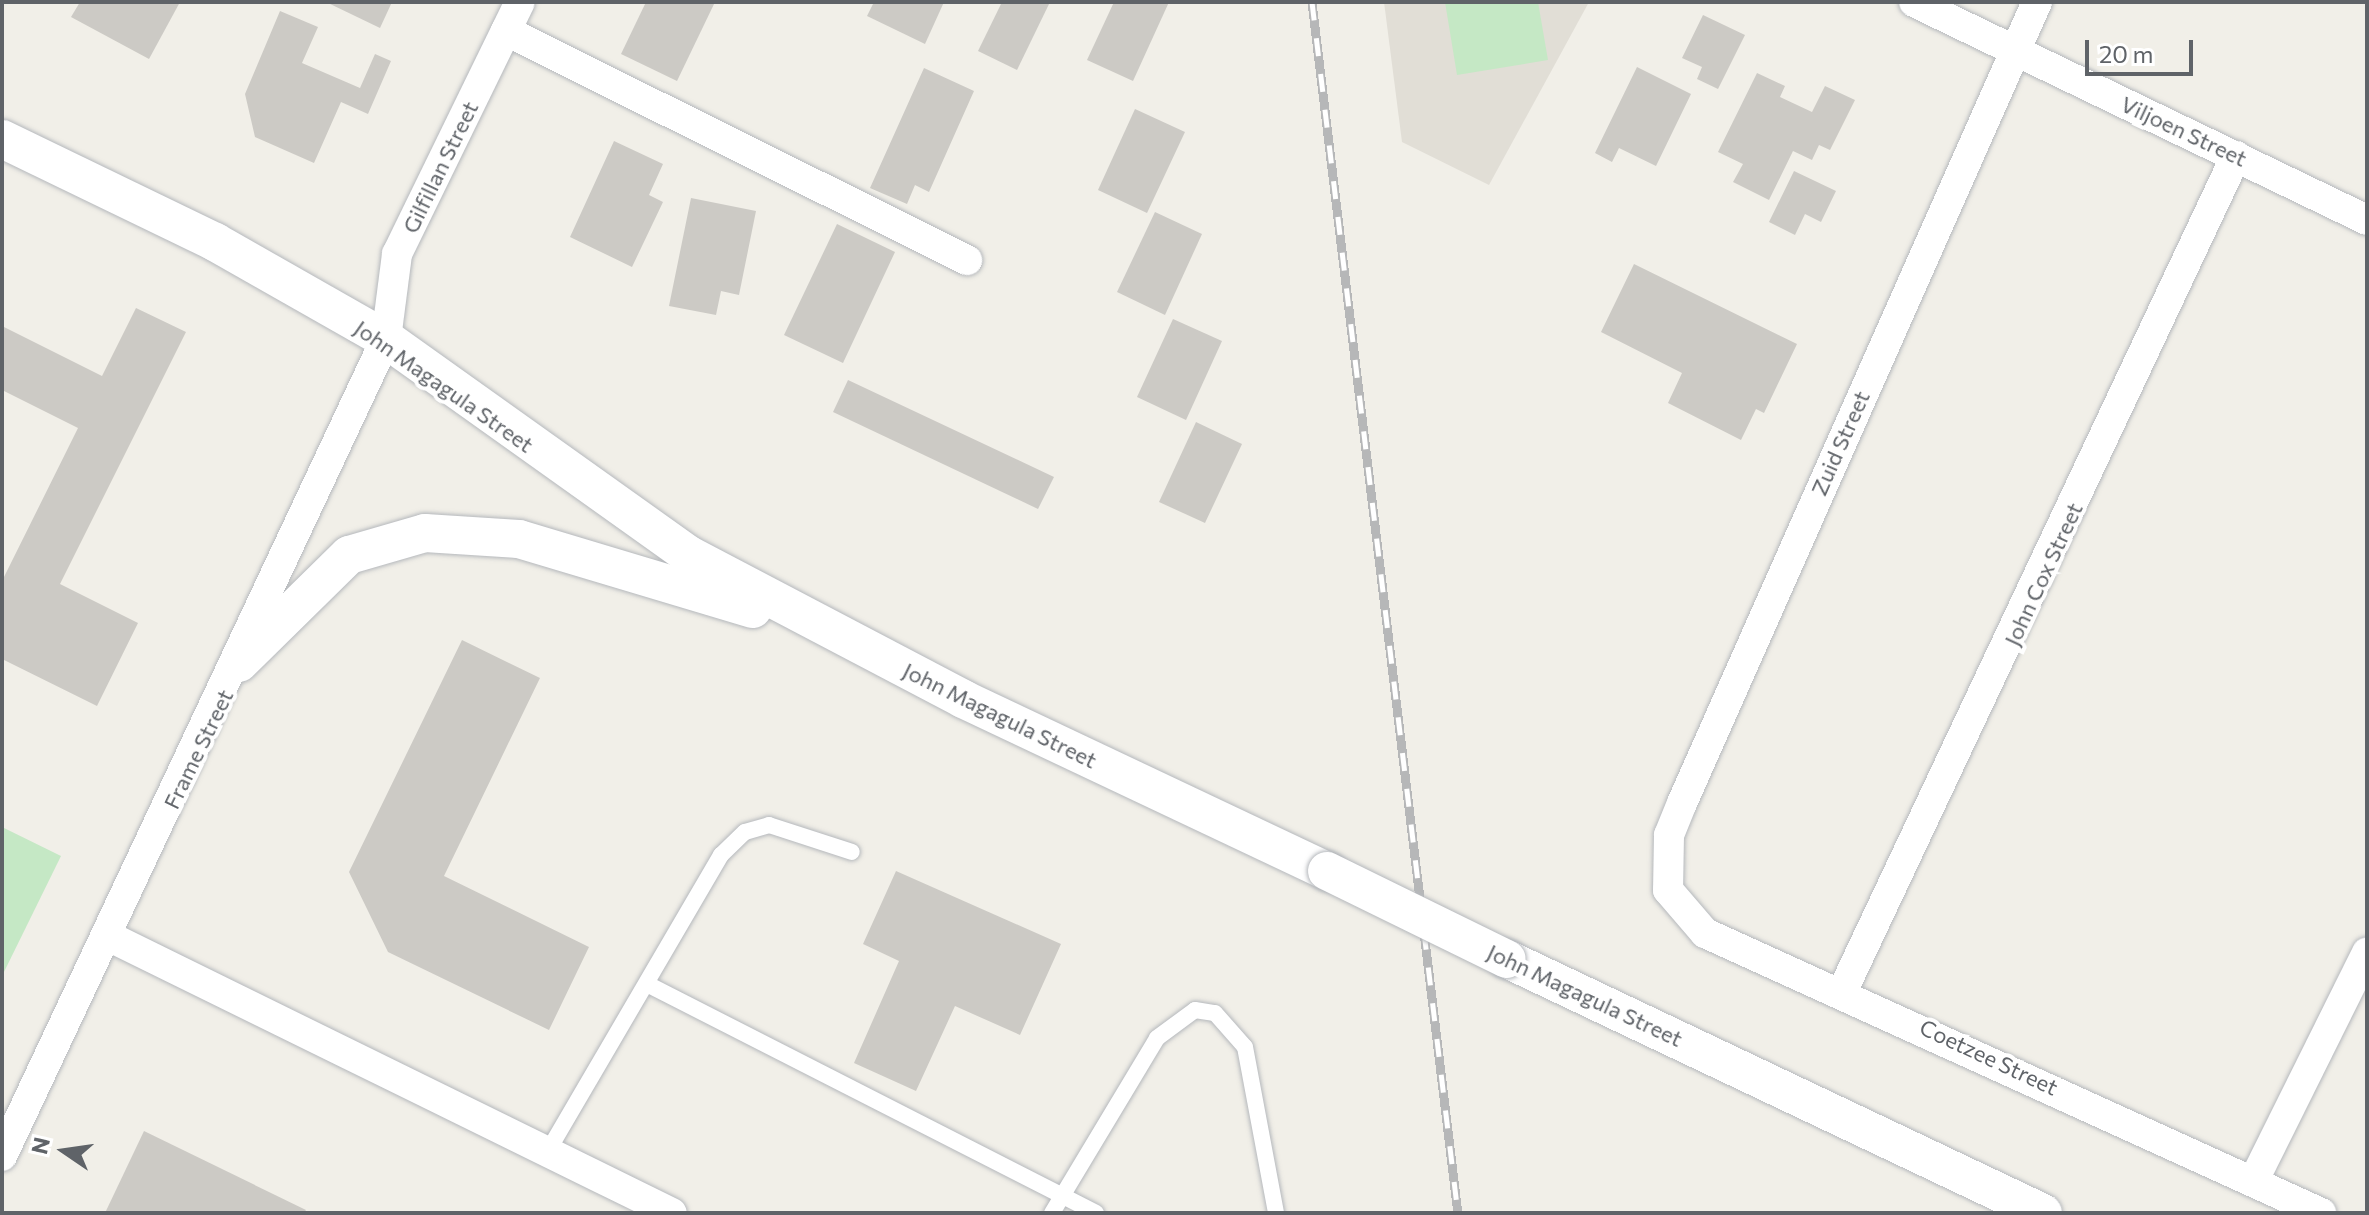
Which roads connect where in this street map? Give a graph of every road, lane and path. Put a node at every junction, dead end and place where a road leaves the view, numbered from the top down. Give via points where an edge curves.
1 (520, 2) edge
2 (1914, 2) edge
3 (2037, 2) edge
4 (506, 31) junction
5 (2013, 51) junction
6 (2, 139) edge
7 (2236, 156) junction
8 (2367, 220) edge
9 (967, 260) dead end
10 (386, 339) junction
11 (821, 628) junction
12 (239, 663) junction
13 (852, 852) dead end
14 (1668, 890) joint
15 (108, 936) junction
16 (2367, 952) edge
17 (647, 984) junction
18 (1843, 990) junction
19 (548, 1151) junction
20 (2, 1156) edge
21 (2254, 1180) junction
22 (1060, 1194) junction
23 (672, 1213) edge
24 (1052, 1213) edge
25 (1096, 1213) edge
26 (1276, 1213) edge
27 (2043, 1213) edge
28 (2321, 1213) edge

1 - 4 street, Gilfillan Street
2 - 5 street, Viljoen Street
3 - 5 street, Zuid Street
4 - 9 street
4 - 10 street, Gilfillan Street via 397,254
5 - 7 street, Viljoen Street
5 - 14 street, Zuid Street via 1682,803 1669,835
6 - 10 street, John Magagula Street via 215,242
7 - 8 street, Viljoen Street
7 - 18 street, John Cox Street
10 - 11 street, John Magagula Street via 651,531
10 - 12 street, Frame Street
11 - 12 street via 519,539 425,533 349,555
11 - 27 street, John Magagula Street, bridge
12 - 15 street, Frame Street
13 - 17 lane via 791,828 745,832 721,855
14 - 18 street, Coetzee Street via 1705,933
15 - 19 street
15 - 20 street, Frame Street
16 - 21 street
17 - 19 lane
17 - 22 lane
18 - 21 street, Coetzee Street
19 - 23 street
21 - 28 street, Coetzee Street
22 - 24 lane
22 - 25 lane
22 - 26 lane via 1157,1038 1195,1010 1215,1013 1245,1047

